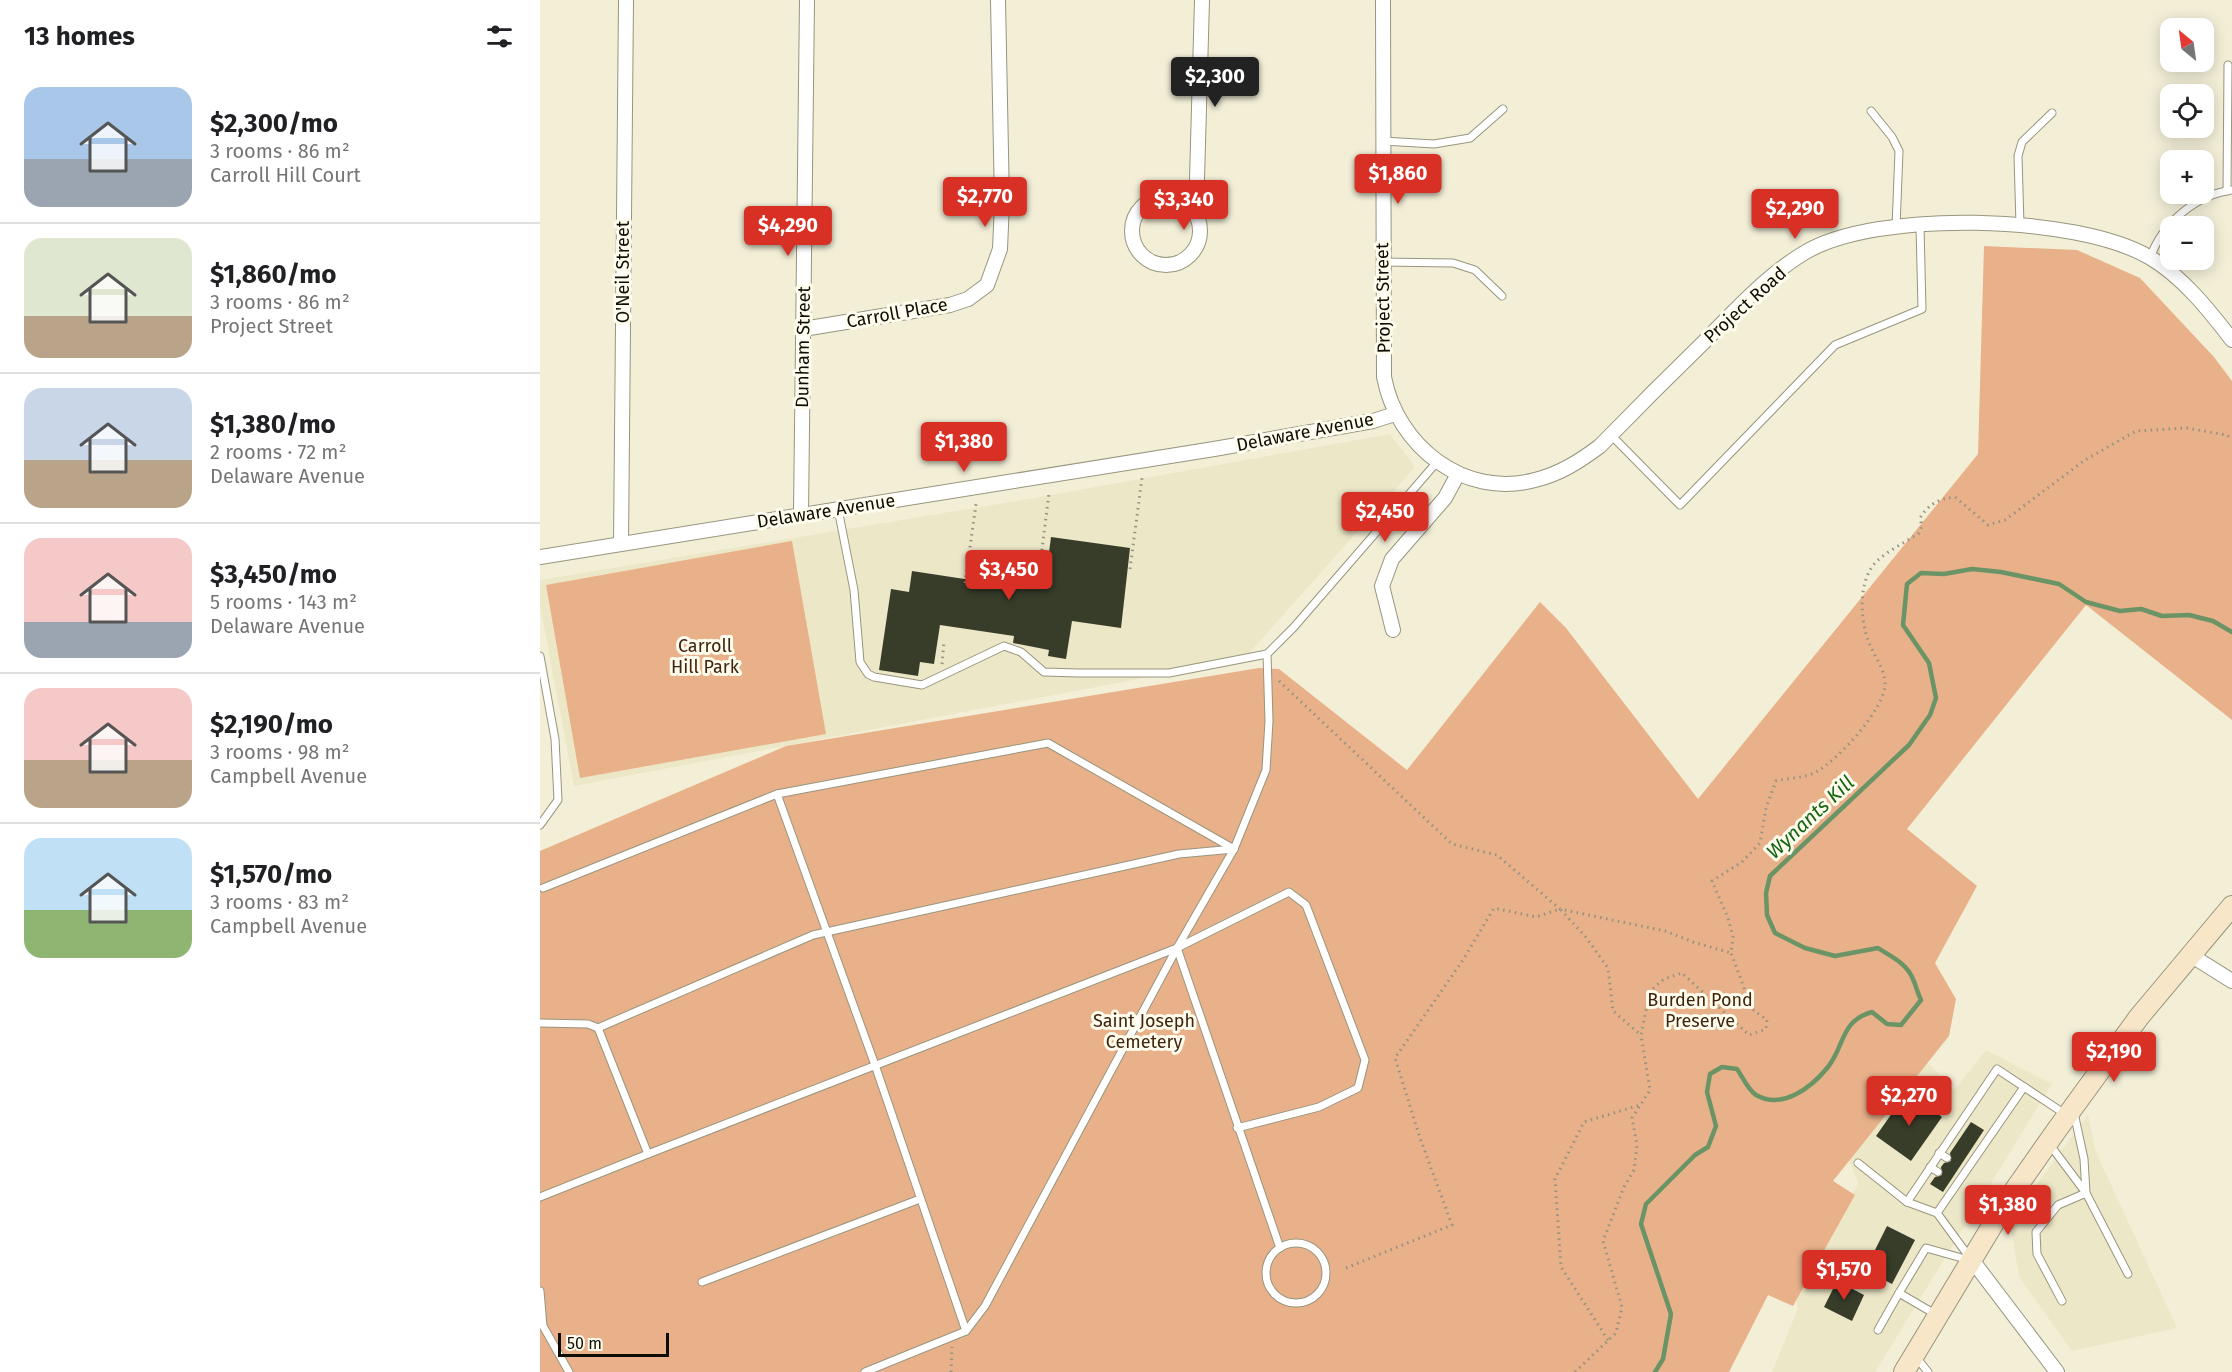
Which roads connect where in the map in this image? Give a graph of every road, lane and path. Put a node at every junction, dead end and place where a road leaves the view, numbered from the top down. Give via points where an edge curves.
1 (626, 0) edge
2 (807, 0) edge
3 (998, 0) edge
4 (1202, 0) edge
5 (1383, 0) edge
6 (2228, 65) dead end
7 (1503, 110) dead end
8 (1871, 111) dead end
9 (2052, 114) dead end
10 (1383, 141) junction
11 (2229, 191) edge
12 (1196, 215) junction
13 (2020, 225) junction
14 (1920, 226) junction
15 (1896, 227) junction
16 (2150, 258) junction
17 (1382, 262) junction
18 (1502, 296) dead end
19 (803, 329) junction
20 (2232, 340) edge
21 (1395, 414) junction
22 (1611, 435) junction
23 (2232, 440) edge
24 (1437, 462) junction
25 (1458, 474) junction
26 (1142, 478) dead end
27 (1049, 493) dead end
28 (976, 504) dead end
29 (838, 509) junction
30 (801, 514) junction
31 (621, 544) junction
32 (540, 557) edge
33 (1130, 570) dead end
34 (1039, 573) dead end
35 (965, 583) dead end
36 (1393, 630) dead end
37 (944, 642) dead end
38 (1267, 654) junction
39 (540, 656) edge
40 (1268, 670) junction
41 (940, 678) junction
42 (777, 794) junction
43 (540, 825) edge
44 (1234, 849) junction
45 (543, 888) dead end
46 (2232, 906) edge
47 (1560, 909) junction
48 (828, 932) junction
49 (1177, 948) junction
50 (1731, 953) junction
51 (2192, 956) junction
52 (2232, 981) edge
53 (540, 1023) edge
54 (598, 1028) junction
55 (1641, 1035) junction
56 (875, 1065) junction
57 (2024, 1087) junction
58 (1641, 1105) junction
59 (2070, 1111) junction
60 (1238, 1128) junction
61 (1955, 1130) junction
62 (1963, 1135) dead end
63 (1948, 1141) junction
64 (2048, 1143) junction
65 (1955, 1146) dead end
66 (1939, 1153) junction
67 (648, 1154) junction
68 (1947, 1158) dead end
69 (1858, 1163) dead end
70 (1930, 1167) junction
71 (1938, 1172) dead end
72 (2086, 1193) junction
73 (540, 1197) edge
74 (920, 1199) junction
75 (1906, 1202) junction
76 (1937, 1213) junction
77 (1280, 1248) junction
78 (1972, 1260) junction
79 (1346, 1268) dead end
80 (2128, 1274) dead end
81 (702, 1282) dead end
82 (540, 1291) edge
83 (1899, 1293) junction
84 (2062, 1301) dead end
85 (1938, 1316) junction
86 (541, 1327) edge
87 (1878, 1330) dead end
88 (966, 1331) junction
89 (953, 1337) junction
90 (1608, 1340) junction
91 (1914, 1355) junction
92 (569, 1372) edge
93 (865, 1372) edge
94 (951, 1372) edge
95 (1575, 1372) edge
96 (1904, 1372) edge
97 (1928, 1372) edge
98 (2057, 1372) edge

1 - 31 street, O'Neil Street
2 - 19 street, Dunham Street
3 - 19 street, Carroll Place via 1002,203 1000,249 987,285 968,299 950,305
4 - 12 street
5 - 10 street, Project Street
6 - 11 lane
7 - 10 lane via 1470,138 1434,144
8 - 15 lane via 1899,151
9 - 13 lane via 2022,142 2018,156
10 - 17 street, Project Street
11 - 16 lane via 2194,205 2171,222 2156,241
12 - 12 street via 1200,237 1190,256 1180,262 1158,264 1140,253 1134,243 1133,221 1147,203 1157,198 1180,200
13 - 14 street, Project Road
13 - 16 street, Project Road via 2088,234
14 - 15 street, Project Road
14 - 22 lane via 1922,309 1835,345 1680,505
15 - 22 street, Project Road via 1832,239 1803,253 1743,303
16 - 20 street, Project Road via 2208,309
17 - 18 lane via 1453,262 1475,270
17 - 21 street, Project Street via 1384,376
19 - 30 street, Dunham Street
21 - 24 street, Project Road via 1412,440
21 - 29 street, Delaware Avenue via 1214,449
22 - 25 street, Project Road via 1576,464 1535,480 1497,484
23 - 50 path via 2228,435 2186,428 2136,431 2085,460 2005,520 1988,525 1955,497 1929,505 1920,518 1919,533 1876,562 1864,588 1867,637 1882,668 1885,685 1870,717 1851,741 1816,772 1776,781 1760,843 1742,862 1712,881 1730,928
24 - 25 street, Project Road
24 - 38 lane
25 - 36 street via 1445,498 1392,559 1382,586
26 - 33 path
27 - 34 path
28 - 35 path
29 - 30 street, Delaware Avenue
29 - 41 lane via 854,590 863,668 874,677 922,685
30 - 31 street, Delaware Avenue
31 - 32 street, Delaware Avenue
37 - 41 path
38 - 40 lane
38 - 41 lane via 1169,673 1044,672 1020,652 1004,646
39 - 43 lane via 555,739 558,800
40 - 44 lane via 1266,770
40 - 47 path via 1452,844 1497,855
42 - 44 lane via 1048,743
42 - 45 lane
42 - 48 lane
44 - 48 lane via 1179,854
44 - 49 lane
46 - 51 street
47 - 50 path via 1665,930
47 - 55 path via 1608,968 1613,1011
47 - 79 path via 1536,917 1494,908 1395,1058 1452,1225
48 - 54 lane via 813,935
48 - 56 lane
49 - 56 lane
49 - 60 lane
49 - 60 lane via 1289,892 1306,906 1365,1060 1358,1088 1319,1107
49 - 88 lane via 985,1306
50 - 55 path via 1752,1009 1767,1020 1766,1029 1749,1035 1682,973 1664,979 1650,991
51 - 52 street
51 - 59 street via 2139,1017
53 - 54 lane via 588,1024
54 - 67 lane
55 - 58 path via 1650,1090
56 - 67 lane
56 - 74 lane
57 - 59 lane
57 - 61 lane via 1997,1069
57 - 76 lane via 1971,1156
58 - 90 path via 1632,1118 1634,1170 1603,1241 1622,1307 1616,1333
58 - 90 path via 1584,1122 1555,1179 1561,1267
59 - 64 street
59 - 72 lane via 2084,1159
60 - 77 lane
61 - 62 lane
61 - 63 lane
63 - 65 lane
63 - 66 lane
64 - 72 lane
64 - 78 street
66 - 68 lane
66 - 70 lane
67 - 73 lane
69 - 75 lane
70 - 71 lane
70 - 75 lane
72 - 80 lane
72 - 84 lane via 2058,1205 2036,1232 2037,1254
74 - 81 lane
74 - 88 lane
75 - 76 lane
76 - 78 lane
77 - 77 lane via 1288,1244 1307,1245 1321,1257 1325,1266 1323,1285 1311,1298 1291,1303 1273,1294 1268,1285 1267,1264
78 - 83 lane via 1926,1248
78 - 85 street
78 - 98 street
82 - 86 lane
83 - 85 lane
83 - 87 lane
85 - 91 street
86 - 92 lane
88 - 89 lane
89 - 93 lane
89 - 94 path
90 - 95 path
91 - 96 street
91 - 97 lane

